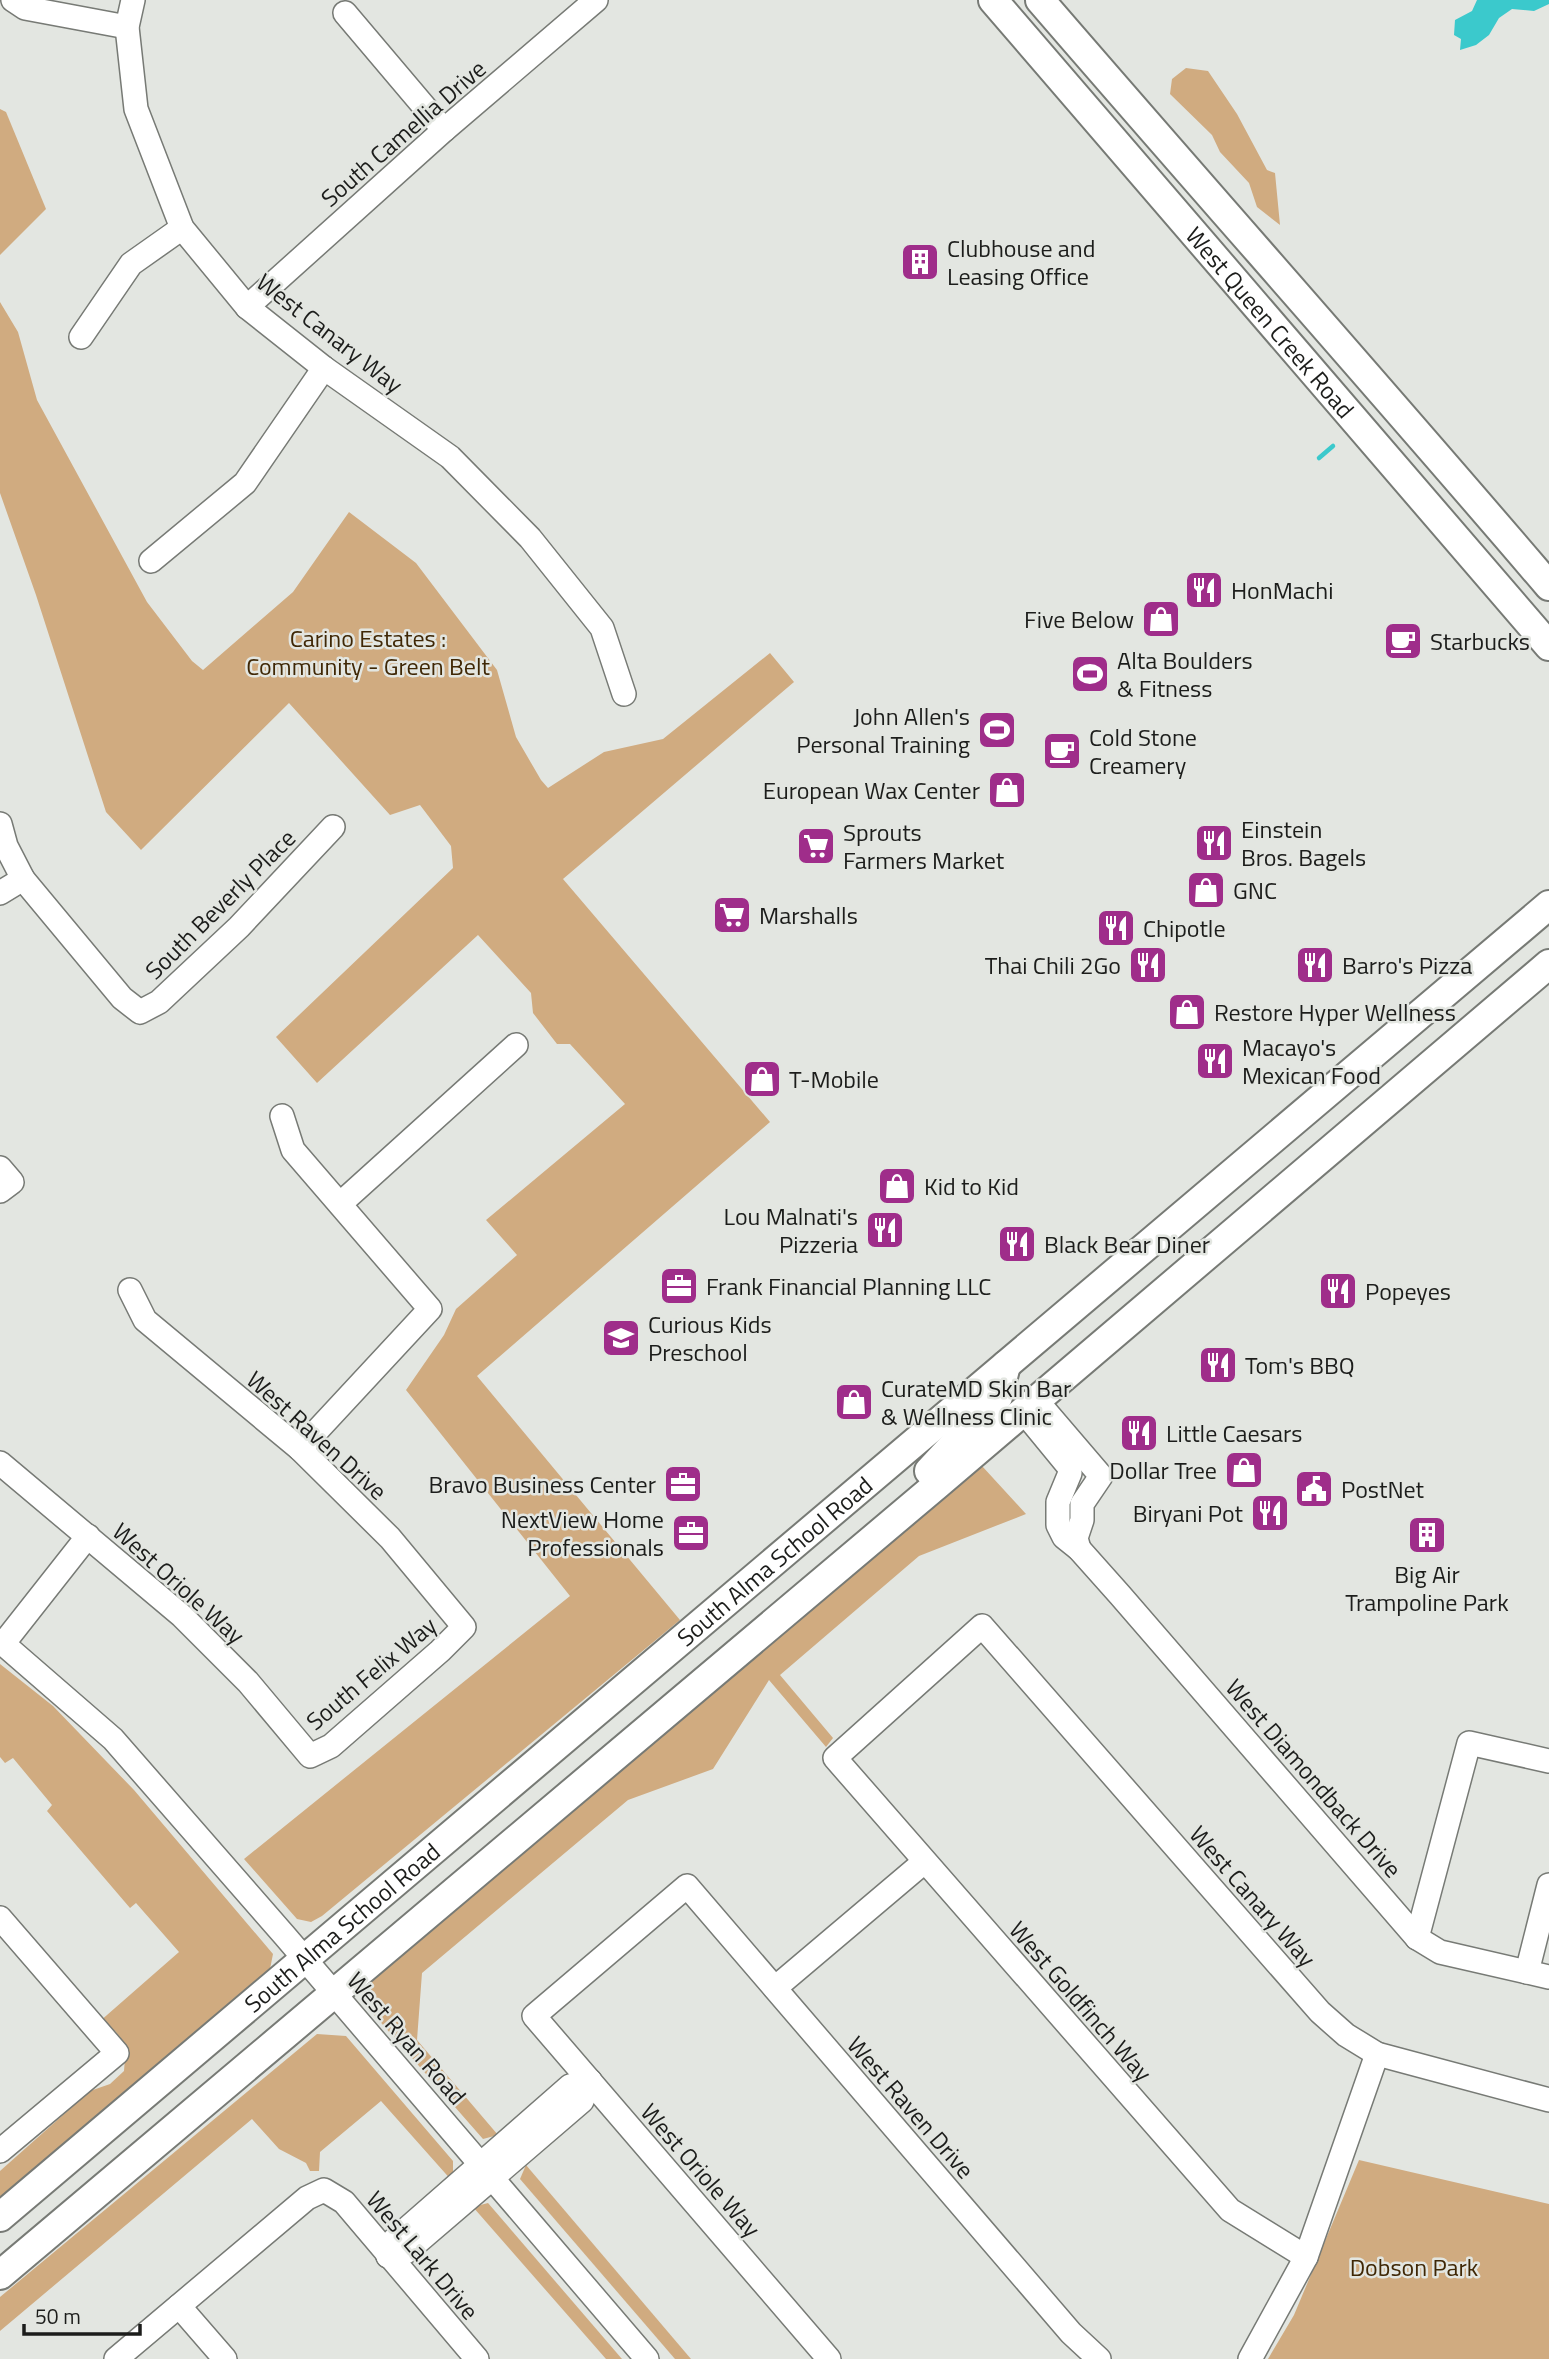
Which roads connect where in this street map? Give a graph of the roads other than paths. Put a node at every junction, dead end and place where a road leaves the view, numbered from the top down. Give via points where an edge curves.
1 (13, 0) edge
2 (133, 0) edge
3 (596, 0) edge
4 (993, 0) edge
5 (1040, 0) edge
6 (345, 13) dead end
7 (127, 27) junction
8 (444, 130) junction
9 (182, 228) junction
10 (247, 307) junction
11 (81, 337) dead end
12 (324, 368) junction
13 (1419, 494) junction
14 (151, 561) dead end
15 (1549, 589) edge
16 (1549, 646) edge
17 (624, 694) dead end
18 (0, 824) edge
19 (333, 827) dead end
20 (23, 879) junction
21 (0, 893) edge
22 (1549, 905) edge
23 (1549, 964) edge
24 (516, 1045) dead end
25 (282, 1116) dead end
26 (340, 1204) junction
27 (130, 1290) dead end
28 (1006, 1365) junction
29 (1030, 1406) junction
30 (300, 1449) junction
31 (0, 1463) edge
32 (898, 1518) junction
33 (88, 1536) junction
34 (1079, 1549) junction
35 (982, 1626) joint
36 (464, 1627) joint
37 (2, 1643) edge
38 (310, 1756) joint
39 (1549, 1761) edge
40 (924, 1862) junction
41 (1549, 1885) edge
42 (0, 1918) edge
43 (1417, 1938) junction
44 (304, 1960) junction
45 (1538, 1975) edge
46 (775, 1988) junction
47 (334, 1995) junction
48 (534, 2016) joint
49 (1377, 2054) junction
50 (590, 2081) junction
51 (1549, 2100) edge
52 (0, 2151) edge
53 (486, 2171) junction
54 (0, 2217) edge
55 (388, 2256) junction
56 (1306, 2257) junction
57 (0, 2275) edge
58 (179, 2305) junction
59 (116, 2359) edge
60 (225, 2359) edge
61 (477, 2359) edge
62 (647, 2359) edge
63 (829, 2359) edge
64 (1099, 2359) edge
65 (1250, 2359) edge

1 - 7 street via 25,8
2 - 7 street, West Canary Way
3 - 8 street, South Camellia Drive
4 - 13 main road, West Queen Creek Road
5 - 15 main road, West Queen Creek Road
6 - 8 street
7 - 9 street, West Canary Way via 136,109
8 - 10 street, South Camellia Drive
9 - 10 street, West Canary Way
9 - 11 street via 131,264
10 - 12 street, West Canary Way
12 - 14 street via 245,483
12 - 17 street, West Canary Way via 450,457 530,538 603,628
13 - 15 main road via 1477,540 1526,593 1534,596
13 - 16 main road, West Queen Creek Road
18 - 20 street
19 - 20 street, South Beverly Place via 239,927 159,1002 140,1012 122,998
20 - 21 street
22 - 28 main road, South Alma School Road
23 - 29 main road, South Alma School Road
24 - 26 street
25 - 26 street via 293,1150
26 - 30 street via 430,1309
27 - 30 street, West Raven Drive via 145,1320
28 - 32 main road via 998,1397 931,1469
28 - 44 main road, South Alma School Road
29 - 32 main road, South Alma School Road
29 - 34 street, West Diamondback Drive via 1069,1467 1056,1516 1064,1537
29 - 34 street via 1101,1476 1082,1504 1076,1538
30 - 36 street, West Raven Drive via 390,1538
31 - 33 street, West Oriole Way
32 - 47 main road, South Alma School Road
33 - 37 street
33 - 38 street, West Oriole Way via 182,1616 248,1682
34 - 43 street, West Diamondback Drive
35 - 40 street, West Goldfinch Way via 835,1758
35 - 49 street, West Canary Way via 1320,2012
36 - 38 street, South Felix Way via 331,1746
37 - 44 street, West Ryan Road via 113,1739
39 - 43 street via 1469,1743
40 - 46 street
40 - 56 street, West Goldfinch Way via 1230,2210
41 - 45 street
42 - 52 street via 117,2053
43 - 45 street, West Diamondback Drive via 1440,1952
44 - 47 street, West Ryan Road
44 - 54 main road, South Alma School Road
46 - 48 street, West Raven Drive via 687,1885
46 - 64 street, West Raven Drive via 1071,2333
47 - 53 street, West Ryan Road
47 - 57 main road, South Alma School Road
48 - 50 street, West Oriole Way
49 - 51 street, West Canary Way
49 - 56 street
50 - 53 street via 570,2086
50 - 63 street, West Oriole Way
53 - 55 street via 394,2240
53 - 62 street, West Ryan Road
55 - 58 street, West Lark Drive via 344,2202 324,2190 307,2198
55 - 61 street, West Lark Drive
56 - 65 street
58 - 59 street
58 - 60 street

